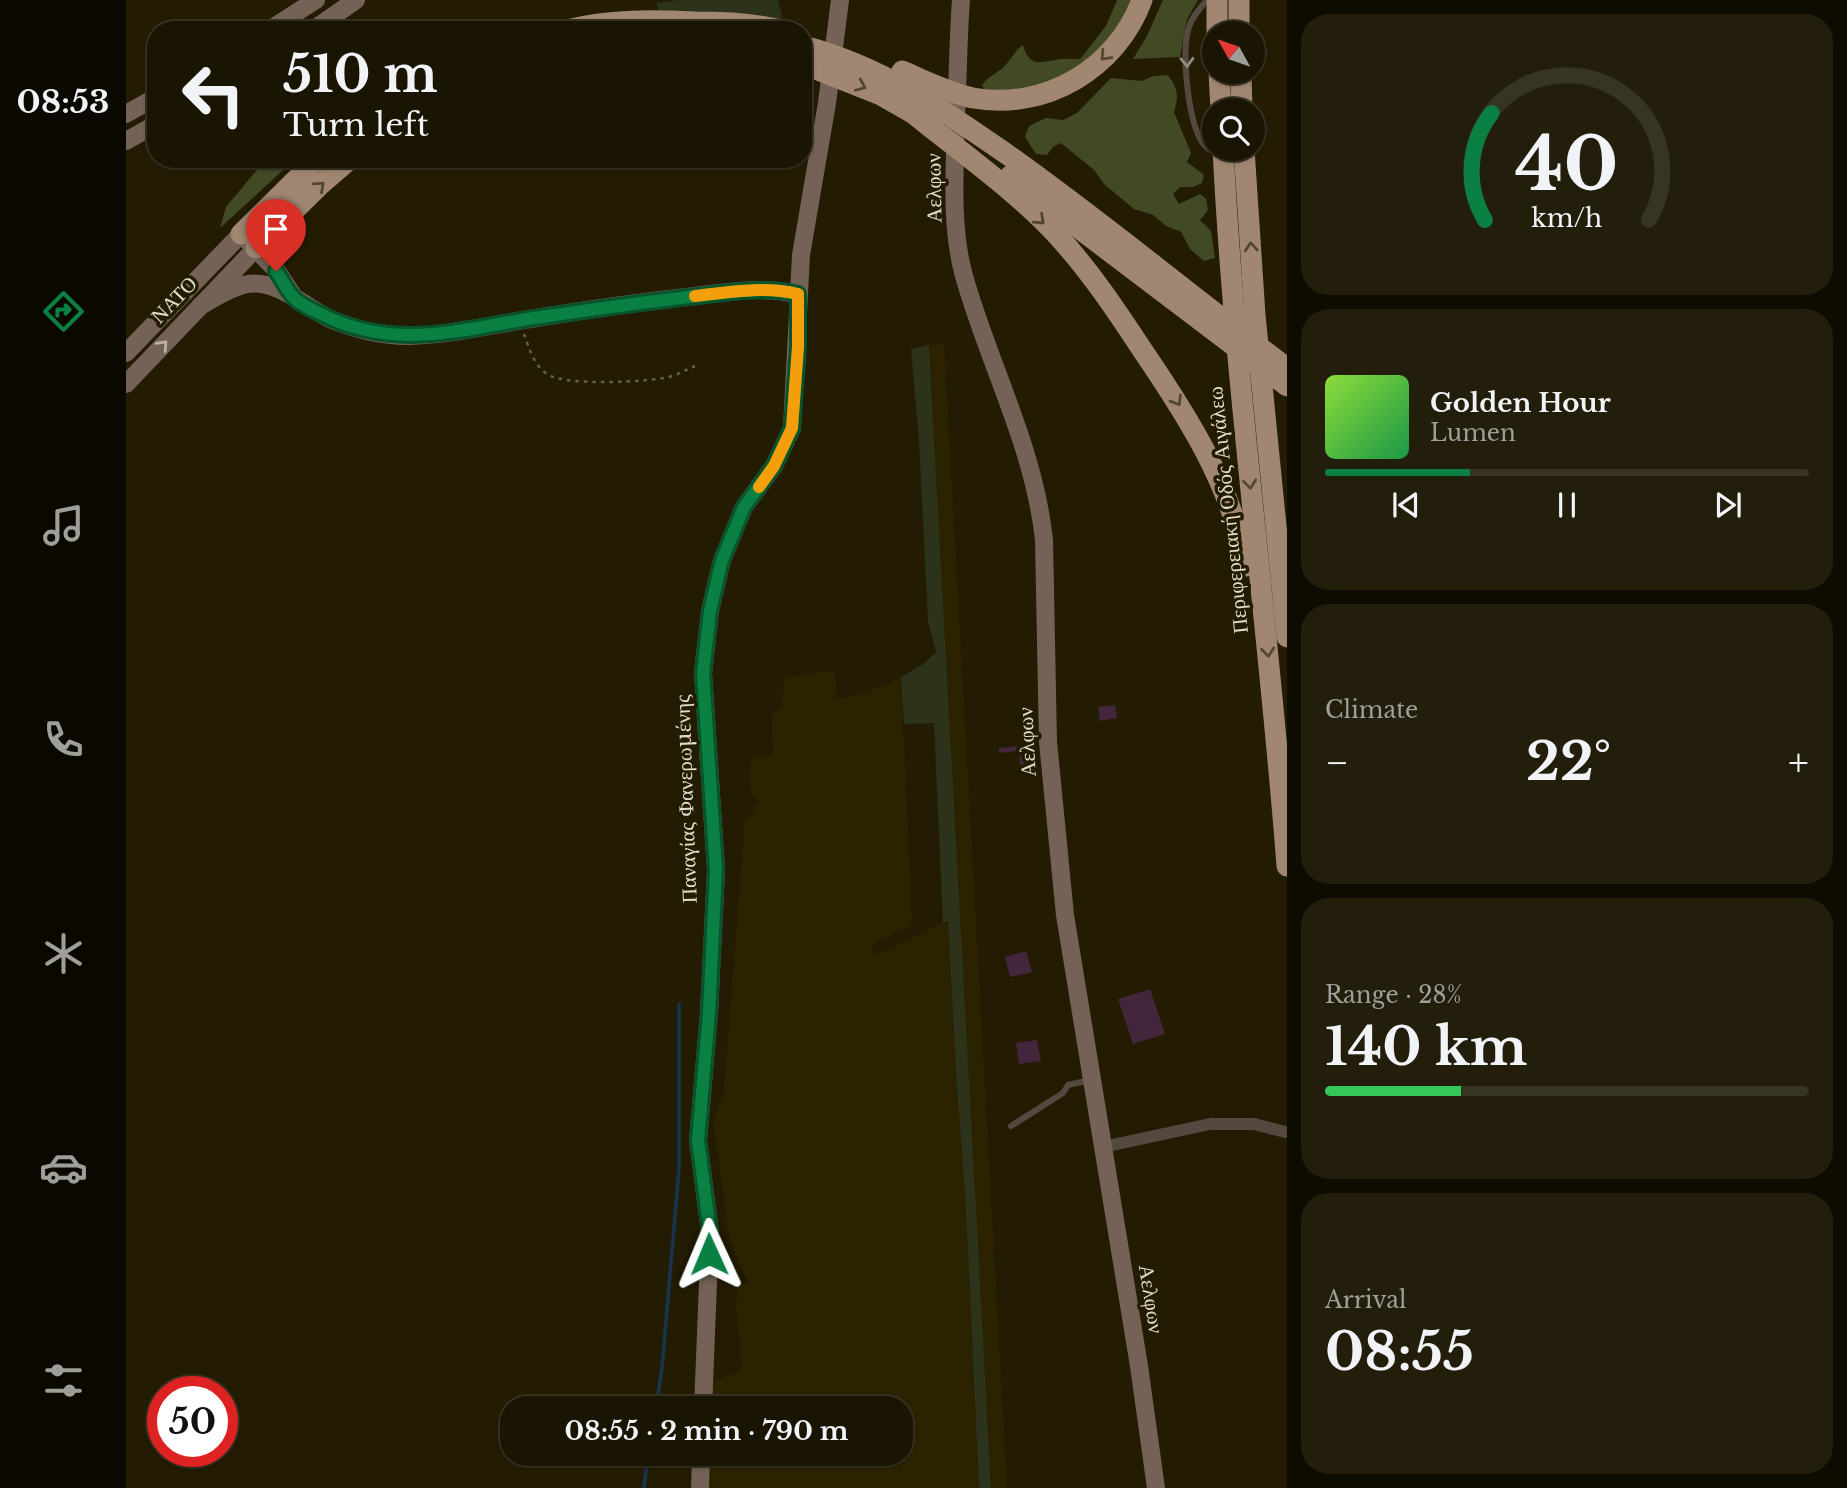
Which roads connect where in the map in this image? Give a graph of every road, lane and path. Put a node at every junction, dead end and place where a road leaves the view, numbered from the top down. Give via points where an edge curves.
1 (316, 0) edge
2 (356, 0) edge
3 (840, 0) edge
4 (961, 0) edge
5 (1142, 0) edge
6 (1208, 0) edge
7 (1217, 0) edge
8 (1238, 0) edge
9 (283, 21) edge
10 (326, 21) edge
11 (635, 21) edge
12 (671, 21) edge
13 (1217, 21) edge
14 (1239, 21) edge
15 (812, 38) edge
16 (812, 49) edge
17 (812, 67) edge
18 (147, 102) edge
19 (126, 114) edge
20 (147, 129) edge
21 (126, 141) edge
22 (1202, 143) edge
23 (971, 145) junction
24 (1224, 161) edge
25 (1245, 161) edge
26 (309, 168) edge
27 (340, 168) edge
28 (243, 247) junction
29 (276, 289) junction
30 (798, 294) junction
31 (294, 298) junction
32 (200, 306) junction
33 (520, 320) junction
34 (126, 353) edge
35 (695, 366) dead end
36 (1287, 368) edge
37 (126, 384) edge
38 (1287, 386) edge
39 (1274, 512) junction
40 (1287, 544) edge
41 (1263, 607) junction
42 (1287, 637) edge
43 (1287, 866) edge
44 (1092, 1080) junction
45 (1012, 1126) dead end
46 (1285, 1132) dead end
47 (1103, 1147) junction
48 (703, 1396) edge
49 (701, 1466) edge
50 (700, 1488) edge
51 (1156, 1488) edge

1 - 9 street
2 - 10 street
3 - 30 street, Παναγίας Φανερωμένης
4 - 44 street, Αελφων via 954,183 957,227 963,273 1025,447 1041,508 1048,743 1065,915
5 -> 15 highway via 1126,31 1091,71 1070,84 1017,99 972,98
6 -> 22 lane via 1188,29 1187,73
7 - 13 highway
8 - 14 highway
11 - 12 highway
16 - 23 highway via 890,78 944,109
17 -> 23 highway via 881,94
18 - 19 street
20 - 21 street
23 - 36 highway via 1061,192
23 - 38 highway
23 -> 41 highway via 1082,264 1176,400 1226,495 1248,574
24 -> 41 highway, Περιφερειακή Οδός Αιγάλεω via 1242,416
39 -> 25 highway
26 - 28 highway
28 -> 27 highway
28 - 29 street
28 - 31 street via 276,271
28 - 32 street, ΝΑΤΟ
28 - 34 street, ΝΑΤΟ
29 - 31 street
29 - 32 street via 250,284
30 - 33 street via 754,289
30 - 48 street, Παναγίας Φανερωμένης via 792,428 774,466 744,507 722,560 703,673 716,870 698,1140 710,1232
31 - 33 street via 353,327 404,336 469,331
37 -> 32 street, ΝΑΤΟ
33 - 35 path via 533,358 549,375 561,379 661,378
39 - 40 highway
39 - 42 highway
41 -> 43 highway, Περιφερειακή Οδός Αιγάλεω
44 - 45 lane via 1068,1085 1063,1093
44 - 47 street, Αελφων
46 - 47 street via 1254,1125 1210,1124
47 - 51 street, Αελφων
49 - 50 street

